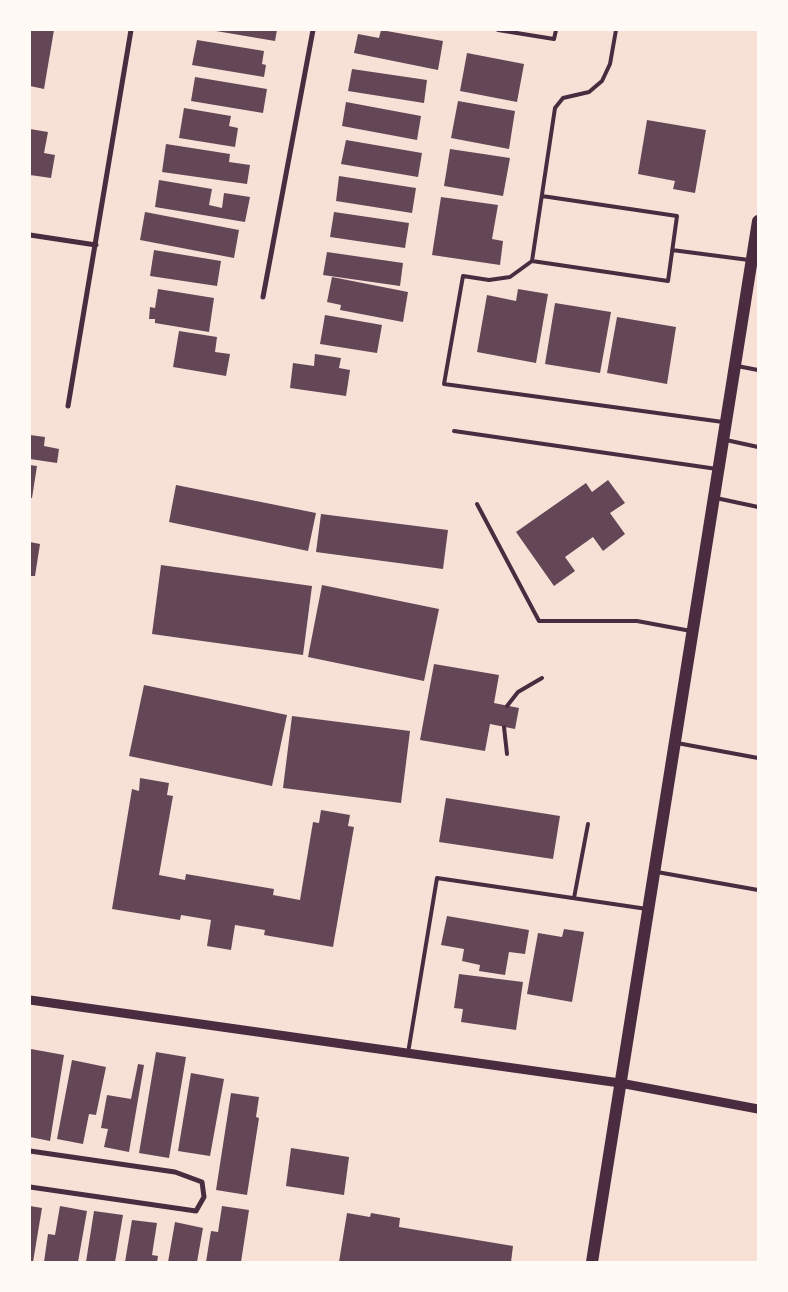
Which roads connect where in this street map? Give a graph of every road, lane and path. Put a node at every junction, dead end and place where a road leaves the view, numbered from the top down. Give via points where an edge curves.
1 (131, 30) edge
2 (313, 30) edge
3 (498, 30) edge
4 (556, 30) edge
5 (616, 30) edge
6 (542, 196) junction
7 (758, 221) edge
8 (30, 235) edge
9 (96, 245) junction
10 (672, 250) junction
11 (532, 261) junction
12 (752, 261) junction
13 (263, 297) dead end
14 (735, 365) junction
15 (758, 370) edge
16 (68, 406) dead end
17 (726, 422) junction
18 (454, 431) dead end
19 (723, 440) junction
20 (758, 447) edge
21 (718, 470) junction
22 (714, 497) junction
23 (477, 504) dead end
24 (758, 507) edge
25 (692, 631) junction
26 (542, 678) dead end
27 (507, 706) dead end
28 (504, 727) dead end
29 (675, 743) junction
30 (506, 754) dead end
31 (758, 758) edge
32 (588, 824) dead end
33 (654, 872) junction
34 (758, 890) edge
35 (574, 898) junction
36 (648, 909) junction
37 (30, 1000) edge
38 (408, 1053) junction
39 (620, 1083) junction
40 (758, 1109) edge
41 (30, 1151) edge
42 (30, 1187) edge
43 (592, 1262) edge

1 - 9 street
2 - 13 street
3 - 4 lane via 554,39
5 - 6 lane via 610,64 602,81 589,92 563,98 555,108
6 - 10 lane via 677,216
6 - 11 lane
7 - 12 main road
8 - 9 street
9 - 16 street
10 - 11 lane via 668,281
10 - 12 lane
11 - 17 lane via 510,276 489,280 463,276 444,384
12 - 14 main road
14 - 15 lane
14 - 17 main road
17 - 19 main road
18 - 21 lane
19 - 20 lane
19 - 21 main road
21 - 22 main road
22 - 24 lane
22 - 25 main road
23 - 25 lane via 539,621 637,621
25 - 29 main road
26 - 27 lane via 518,692
28 - 30 lane
29 - 31 lane
29 - 33 main road
32 - 35 lane
33 - 34 lane
33 - 36 main road
35 - 36 lane
35 - 38 lane via 437,878
36 - 39 main road
37 - 38 street
38 - 39 street
39 - 40 street
39 - 43 main road
41 - 42 street via 175,1172 202,1182 204,1197 196,1210

